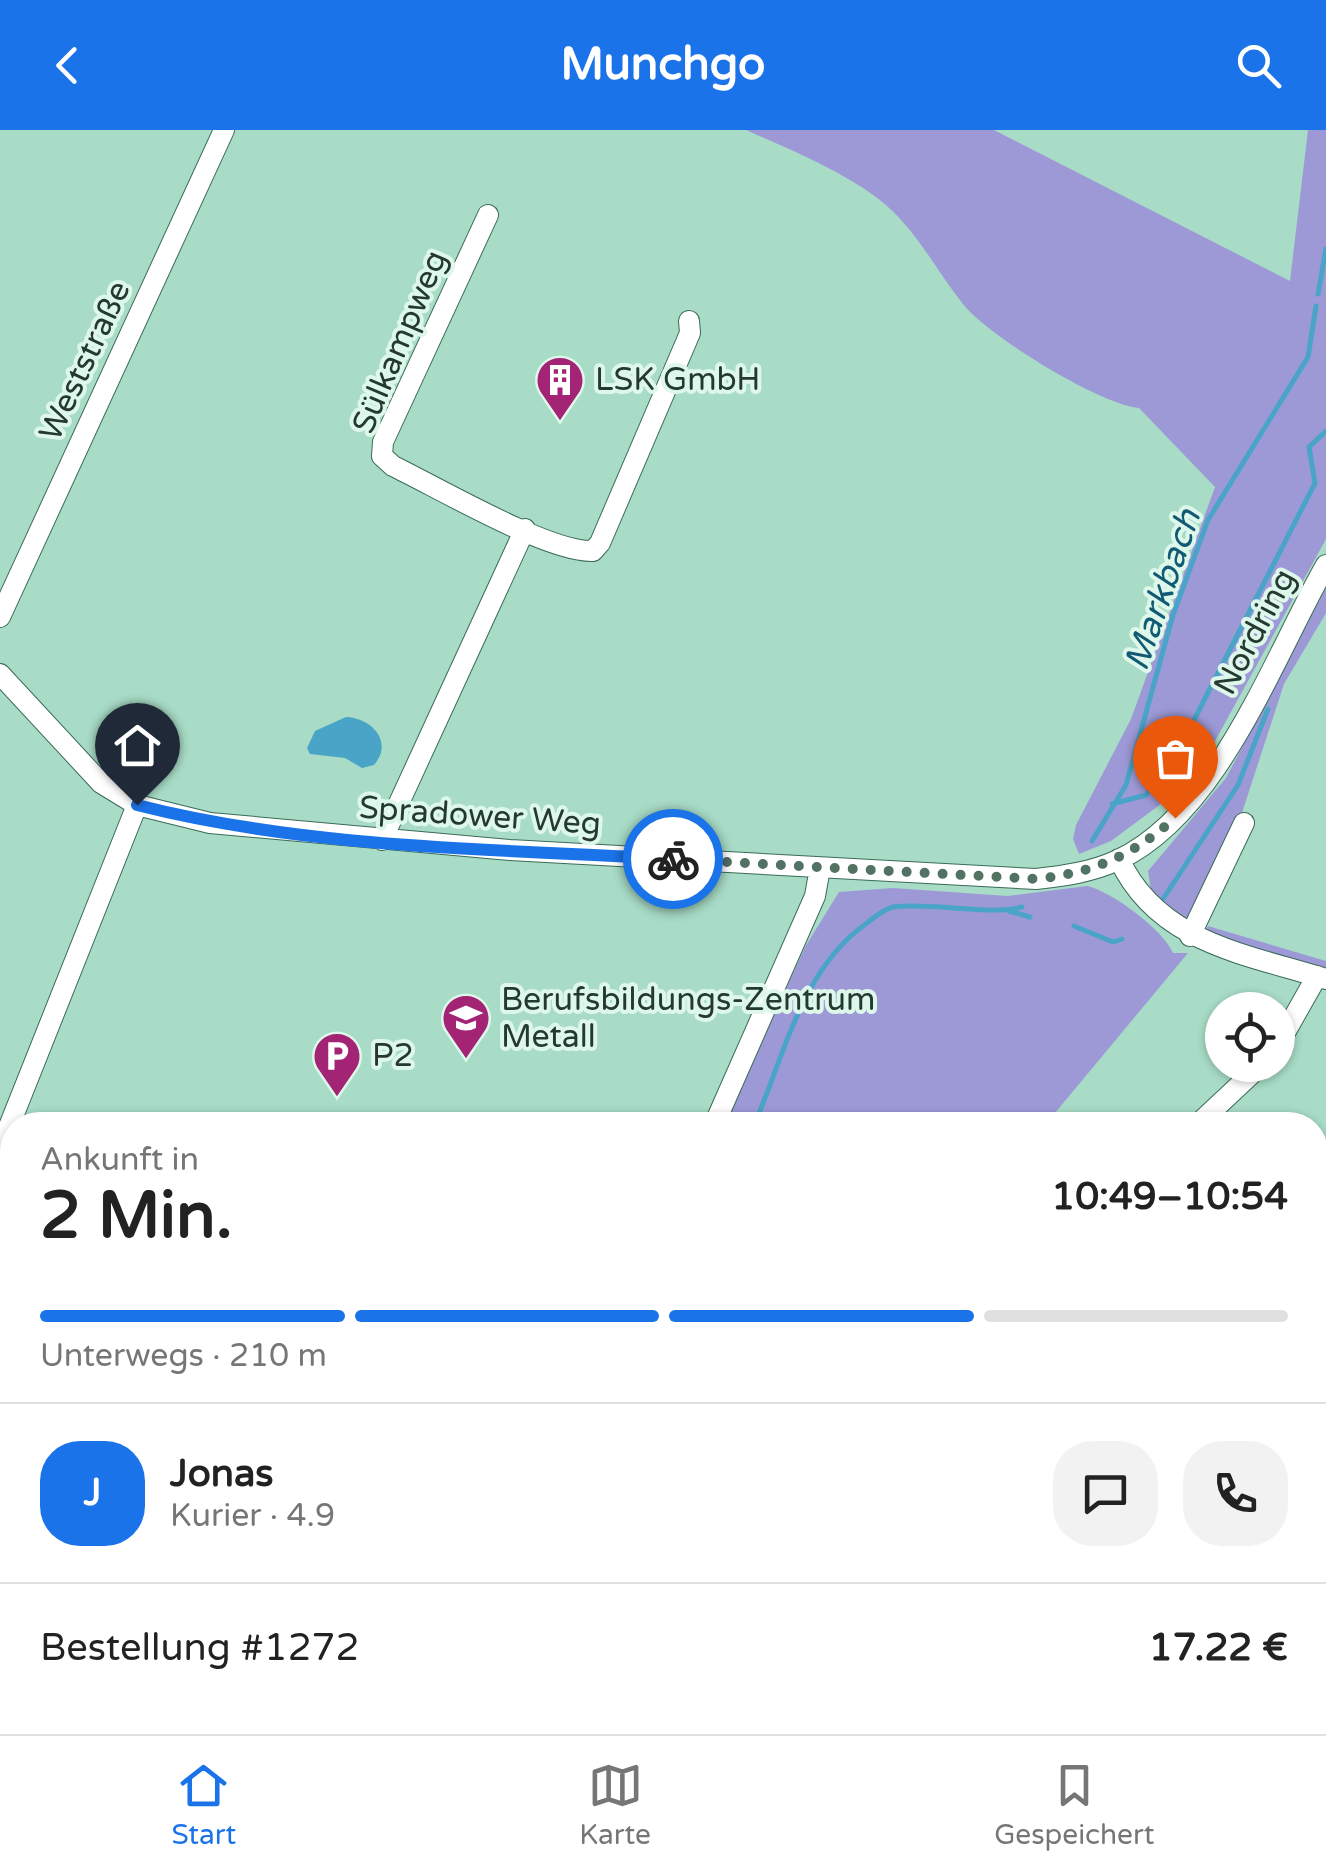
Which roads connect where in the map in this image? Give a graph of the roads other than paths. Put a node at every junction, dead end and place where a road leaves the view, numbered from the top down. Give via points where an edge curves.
1 (224, 130) edge
2 (488, 215) dead end
3 (689, 321) dead end
4 (526, 530) junction
5 (1326, 565) edge
6 (0, 617) edge
7 (0, 674) edge
8 (137, 805) junction
9 (1244, 823) dead end
10 (382, 840) junction
11 (1119, 859) junction
12 (820, 868) junction
13 (1190, 936) junction
14 (1321, 977) edge
15 (1295, 1019) edge
16 (1242, 1082) edge
17 (13, 1112) edge
18 (720, 1112) edge
19 (1211, 1112) edge

1 - 6 street, Weststraße
2 - 4 street, Sülkampweg via 382,456
3 - 4 street, Sülkampweg via 690,333 600,543 579,552
4 - 10 street
5 - 11 street, Nordring via 1206,779 1175,818
7 - 8 street, Spradower Weg via 101,783
8 - 10 street, Spradower Weg via 210,823
8 - 17 street
9 - 13 street
10 - 12 street, Spradower Weg
11 - 12 street, Spradower Weg via 1036,879
11 - 13 street via 1155,913
12 - 18 street via 815,896
13 - 14 street
14 - 15 street
16 - 19 street

